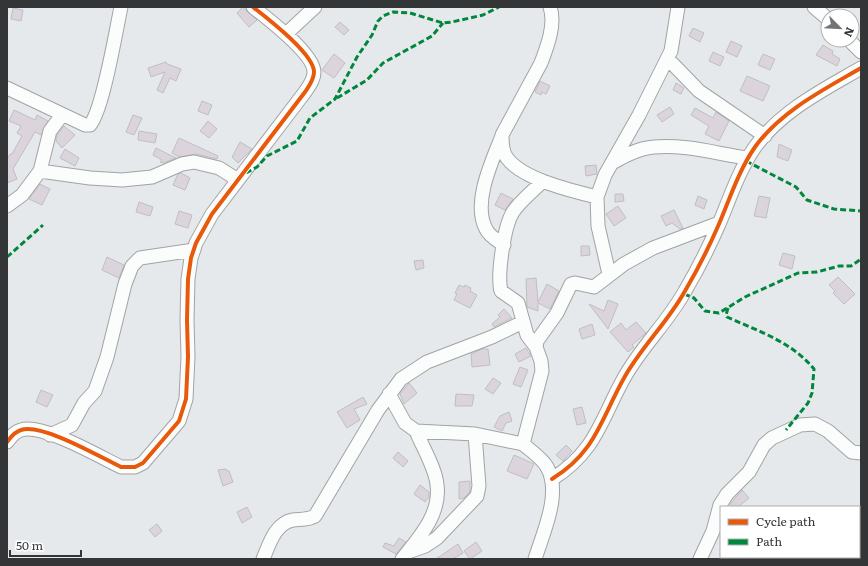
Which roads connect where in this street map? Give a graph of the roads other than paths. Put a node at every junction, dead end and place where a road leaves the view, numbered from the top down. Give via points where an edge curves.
1 (121, 7) edge
2 (253, 7) edge
3 (315, 7) edge
4 (550, 7) edge
5 (678, 7) edge
6 (287, 33) junction
7 (668, 59) junction
8 (861, 68) edge
9 (7, 88) edge
10 (62, 115) junction
11 (502, 134) junction
12 (764, 136) junction
13 (748, 158) junction
14 (614, 162) junction
15 (40, 171) junction
16 (238, 180) junction
17 (543, 181) junction
18 (597, 197) junction
19 (7, 206) edge
20 (719, 223) junction
21 (504, 245) junction
22 (194, 250) junction
23 (609, 274) junction
24 (523, 322) junction
25 (536, 347) junction
26 (389, 394) junction
27 (416, 430) junction
28 (50, 434) junction
29 (475, 434) junction
30 (7, 442) edge
31 (523, 444) junction
32 (861, 453) edge
33 (552, 479) junction
34 (405, 555) edge
35 (263, 559) edge
36 (535, 559) edge
37 (700, 559) edge

1 - 10 street via 109,66 93,122 86,126
2 - 6 street
3 - 6 street
4 - 11 street via 552,20 541,64
5 - 7 street via 674,43
6 - 16 street via 314,70 311,82
7 - 12 street via 699,91
7 - 14 street
8 - 12 street via 797,107
9 - 10 street
10 - 15 street via 50,131
11 - 17 street via 502,145 507,159
11 - 21 street via 487,171 482,212 486,229
12 - 13 street
13 - 14 street via 684,148 653,147 639,150
13 - 20 street
14 - 18 street via 605,175
15 - 16 street via 122,180 152,177 182,164 194,162 219,168
15 - 19 street via 22,195
16 - 22 street via 212,214
17 - 18 street
17 - 21 street via 514,211 508,223
18 - 23 street via 598,226
20 - 23 street via 653,248
20 - 33 street via 684,294 628,371 598,433 574,462
21 - 24 street via 500,287 504,294 518,302
22 - 28 street via 140,258 136,261 125,284 107,357 95,391 84,403 72,425
22 - 28 street via 188,279 186,399 179,421 148,458 129,469
23 - 25 street via 594,287 570,284 557,313 537,341
24 - 25 street via 527,335
24 - 26 street via 427,362 401,379
25 - 31 street via 542,371
26 - 27 street via 405,423
26 - 35 street via 315,516 287,522 281,526
27 - 29 street
27 - 34 street via 435,476 438,494 433,515
28 - 30 street via 25,429 14,433
29 - 31 street
29 - 34 street via 479,486 477,496 437,538
31 - 33 street via 544,463
32 - 37 street via 852,452 828,431 815,424 800,425 772,438 764,445 749,472 727,494 720,505 713,531
33 - 36 street via 549,519

